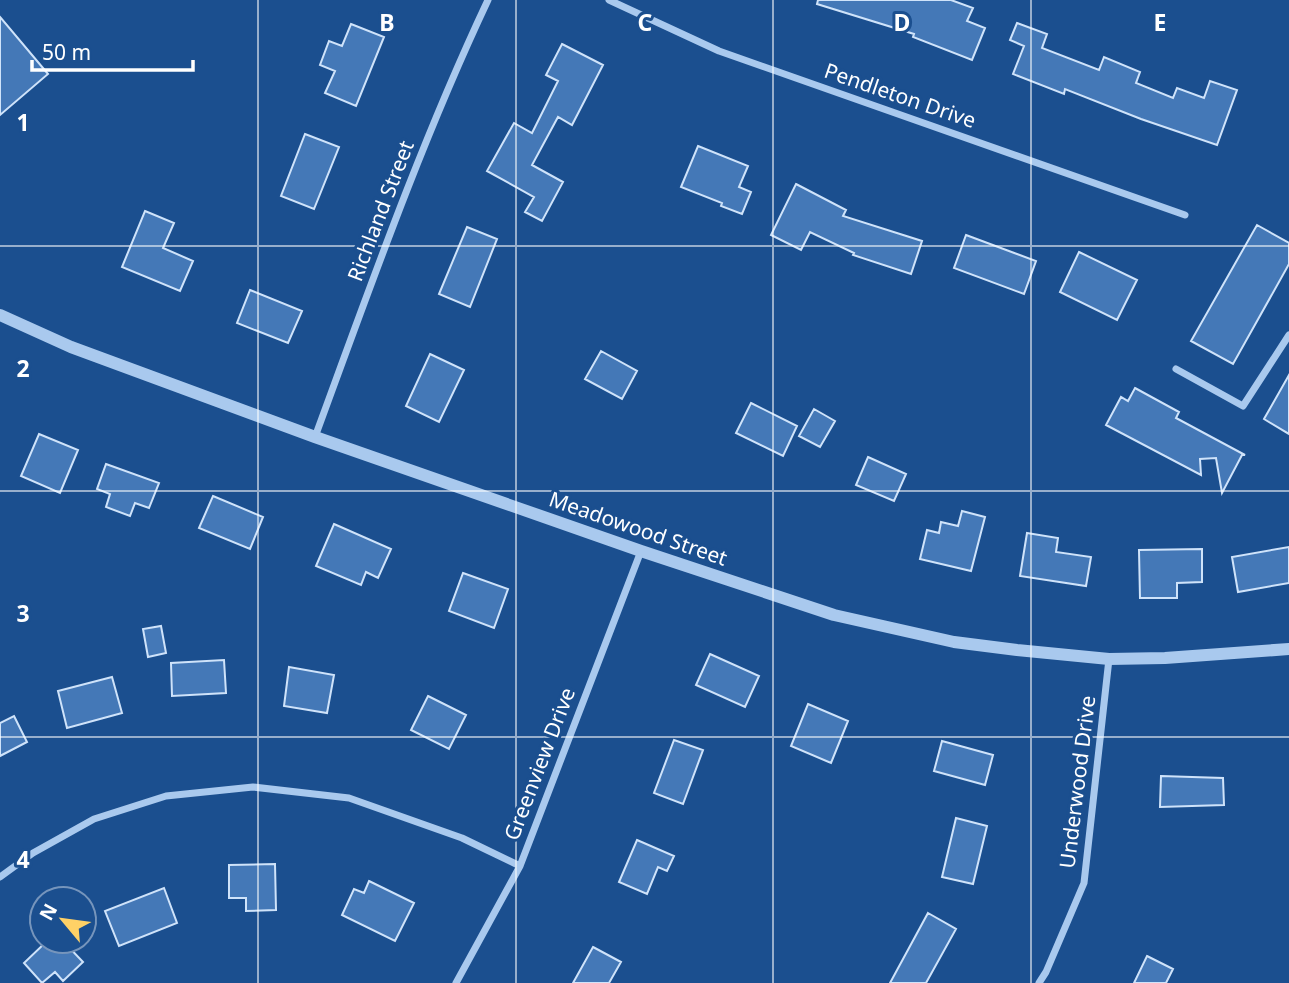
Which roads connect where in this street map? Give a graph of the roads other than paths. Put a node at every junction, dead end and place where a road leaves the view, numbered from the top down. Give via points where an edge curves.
1 (488, 0) edge
2 (609, 0) edge
3 (1185, 215) dead end
4 (0, 316) edge
5 (1289, 335) edge
6 (1177, 369) dead end
7 (315, 437) junction
8 (641, 551) junction
9 (1289, 649) edge
10 (1109, 659) junction
11 (520, 866) junction
12 (0, 877) edge
13 (456, 983) edge
14 (1040, 983) edge

1 - 7 street, Richland Street via 454,70 389,234
2 - 3 street, Pendleton Drive via 719,51
4 - 7 street, Meadowood Street
5 - 6 street via 1243,406
7 - 8 street, Meadowood Street
8 - 10 street, Meadowood Street via 847,618 954,642
8 - 11 street, Greenview Drive
9 - 10 street, Meadowood Street
10 - 14 street, Underwood Drive via 1084,883
11 - 12 street via 462,838 349,798 253,787 166,796 94,819
11 - 13 street, Greenview Drive

